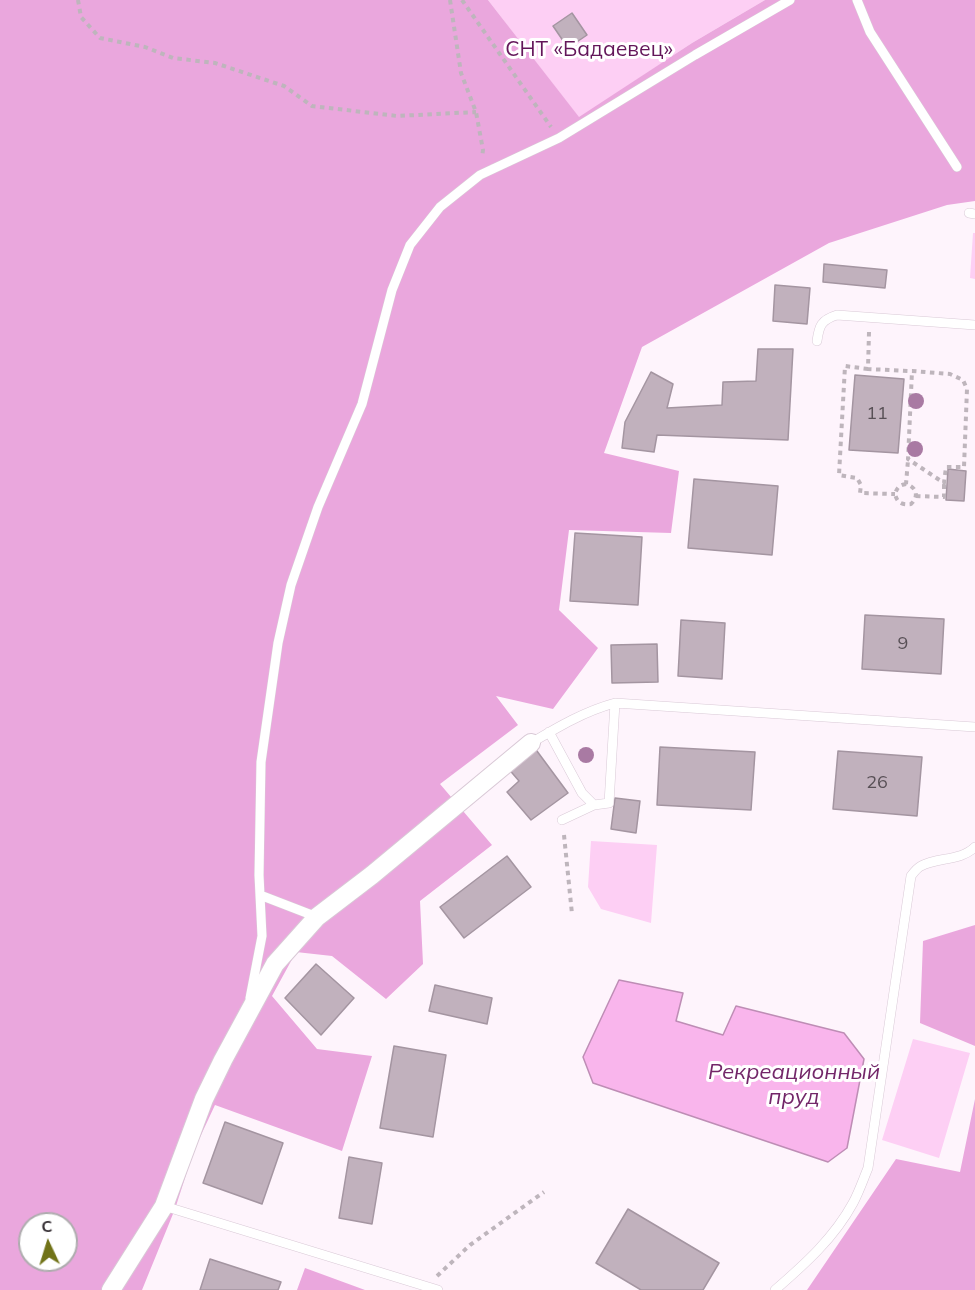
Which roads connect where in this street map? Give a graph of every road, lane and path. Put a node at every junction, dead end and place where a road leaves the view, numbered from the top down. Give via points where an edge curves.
1 (78, 0) edge
2 (450, 0) edge
3 (462, 0) edge
4 (790, 0) edge
5 (857, 0) edge
6 (476, 112) junction
7 (559, 138) junction
8 (957, 167) dead end
9 (480, 175) junction
10 (870, 317) junction
11 (975, 325) edge
12 (869, 329) joint
13 (817, 342) dead end
14 (868, 369) junction
15 (912, 371) junction
16 (908, 459) junction
17 (944, 483) junction
18 (906, 484) junction
19 (894, 494) junction
20 (916, 495) junction
21 (615, 703) junction
22 (975, 727) edge
23 (549, 732) junction
24 (531, 743) joint
25 (594, 805) junction
26 (562, 820) joint
27 (975, 847) edge
28 (260, 895) junction
29 (572, 914) dead end
30 (317, 917) junction
31 (245, 1020) junction
32 (544, 1192) dead end
33 (164, 1206) junction
34 (425, 1286) junction
35 (111, 1290) edge
36 (438, 1290) edge
37 (775, 1290) edge

1 - 6 path via 81,16 100,38 145,47 173,58 216,63 284,86 312,106 397,116
2 - 6 path via 461,73
3 - 7 path
4 - 7 lane
5 - 8 lane via 870,32
6 - 9 path via 483,150
7 - 9 lane
9 - 28 lane via 440,207 410,245 392,290 362,404 318,507 291,585 278,642 261,762
10 - 11 lane
10 - 12 lane
10 - 13 lane via 837,315 825,319
12 - 14 path
14 - 15 path
14 - 19 path via 845,366 839,475 857,478 860,493
15 - 16 path
15 - 17 path via 950,374 963,380 967,389 964,467 946,467
16 - 17 path
16 - 18 path
17 - 20 path via 944,496
18 - 19 path via 900,484
18 - 20 path via 914,488
19 - 20 path via 904,505 910,504
21 - 22 lane
21 - 23 lane
21 - 25 lane via 609,803
23 - 24 lane
23 - 25 lane via 582,793
24 - 30 street
25 - 26 lane
26 - 29 path
27 - 37 lane via 959,856 929,862 911,876 868,1168 839,1226
28 - 30 lane
28 - 31 lane via 262,936
30 - 31 street via 274,964
31 - 33 street via 204,1099
32 - 34 path via 470,1245
33 - 34 lane
33 - 35 street
34 - 36 lane

